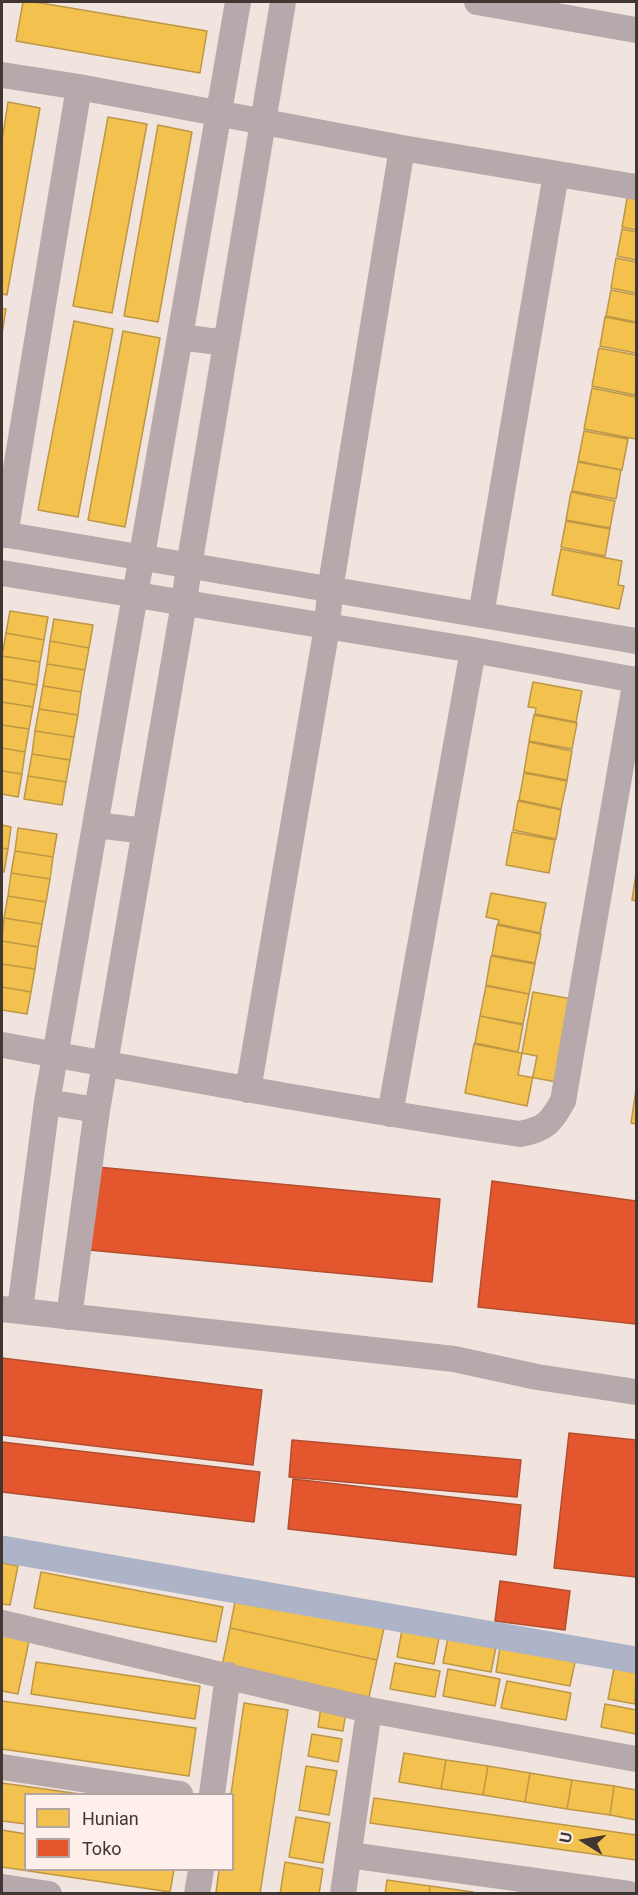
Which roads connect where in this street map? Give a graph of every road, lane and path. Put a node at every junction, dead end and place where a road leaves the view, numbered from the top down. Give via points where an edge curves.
1 (238, 2) edge
2 (283, 2) edge
3 (477, 2) edge
4 (636, 30) edge
5 (2, 75) edge
6 (79, 87) junction
7 (219, 113) junction
8 (263, 122) junction
9 (402, 148) junction
10 (556, 174) junction
11 (636, 187) edge
12 (180, 337) junction
13 (226, 343) junction
14 (3, 535) edge
15 (142, 559) junction
16 (189, 566) junction
17 (2, 573) edge
18 (330, 590) junction
19 (136, 595) junction
20 (184, 603) junction
21 (481, 615) junction
22 (327, 627) junction
23 (636, 641) edge
24 (473, 650) junction
25 (636, 680) edge
26 (96, 825) junction
27 (144, 831) junction
28 (2, 1045) edge
29 (55, 1055) junction
30 (105, 1065) junction
31 (248, 1090) junction
32 (47, 1102) junction
33 (97, 1110) junction
34 (390, 1114) junction
35 (11, 1310) edge
36 (69, 1317) junction
37 (636, 1392) edge
38 (2, 1623) edge
39 (228, 1676) junction
40 (369, 1710) junction
41 (636, 1759) edge
42 (2, 1767) edge
43 (173, 1793) edge
44 (212, 1793) edge
45 (349, 1854) junction
46 (201, 1871) edge
47 (2, 1887) edge
48 (49, 1893) edge
49 (198, 1893) edge
50 (343, 1893) edge
51 (629, 1893) edge

1 - 7 street
2 - 8 street
3 - 4 street
5 - 6 street
6 - 7 street
6 - 14 street
7 - 8 street
7 - 12 street
8 - 9 street
8 - 13 street
9 - 10 street
9 - 18 street
10 - 11 street
10 - 21 street
12 - 13 street
12 - 15 street
13 - 16 street
14 - 15 street
15 - 16 street
15 - 19 street
16 - 18 street
16 - 20 street
17 - 19 street
18 - 21 street
18 - 22 street
19 - 20 street
19 - 26 street
20 - 22 street
20 - 27 street
21 - 23 street
22 - 24 street
22 - 31 street
24 - 25 street
24 - 34 street
25 - 34 street via 563,1101 551,1121 539,1130 520,1134
26 - 27 street
26 - 29 street
27 - 30 street
28 - 29 street
29 - 30 street
29 - 32 street
30 - 31 street
30 - 33 street
31 - 34 street
32 - 33 street
32 - 35 street
33 - 36 street
35 - 36 street
36 - 37 street via 454,1359
38 - 39 street
39 - 40 street
39 - 44 street
40 - 41 street
40 - 45 street
42 - 43 street
45 - 50 street
45 - 51 street
46 - 49 street
47 - 48 street

